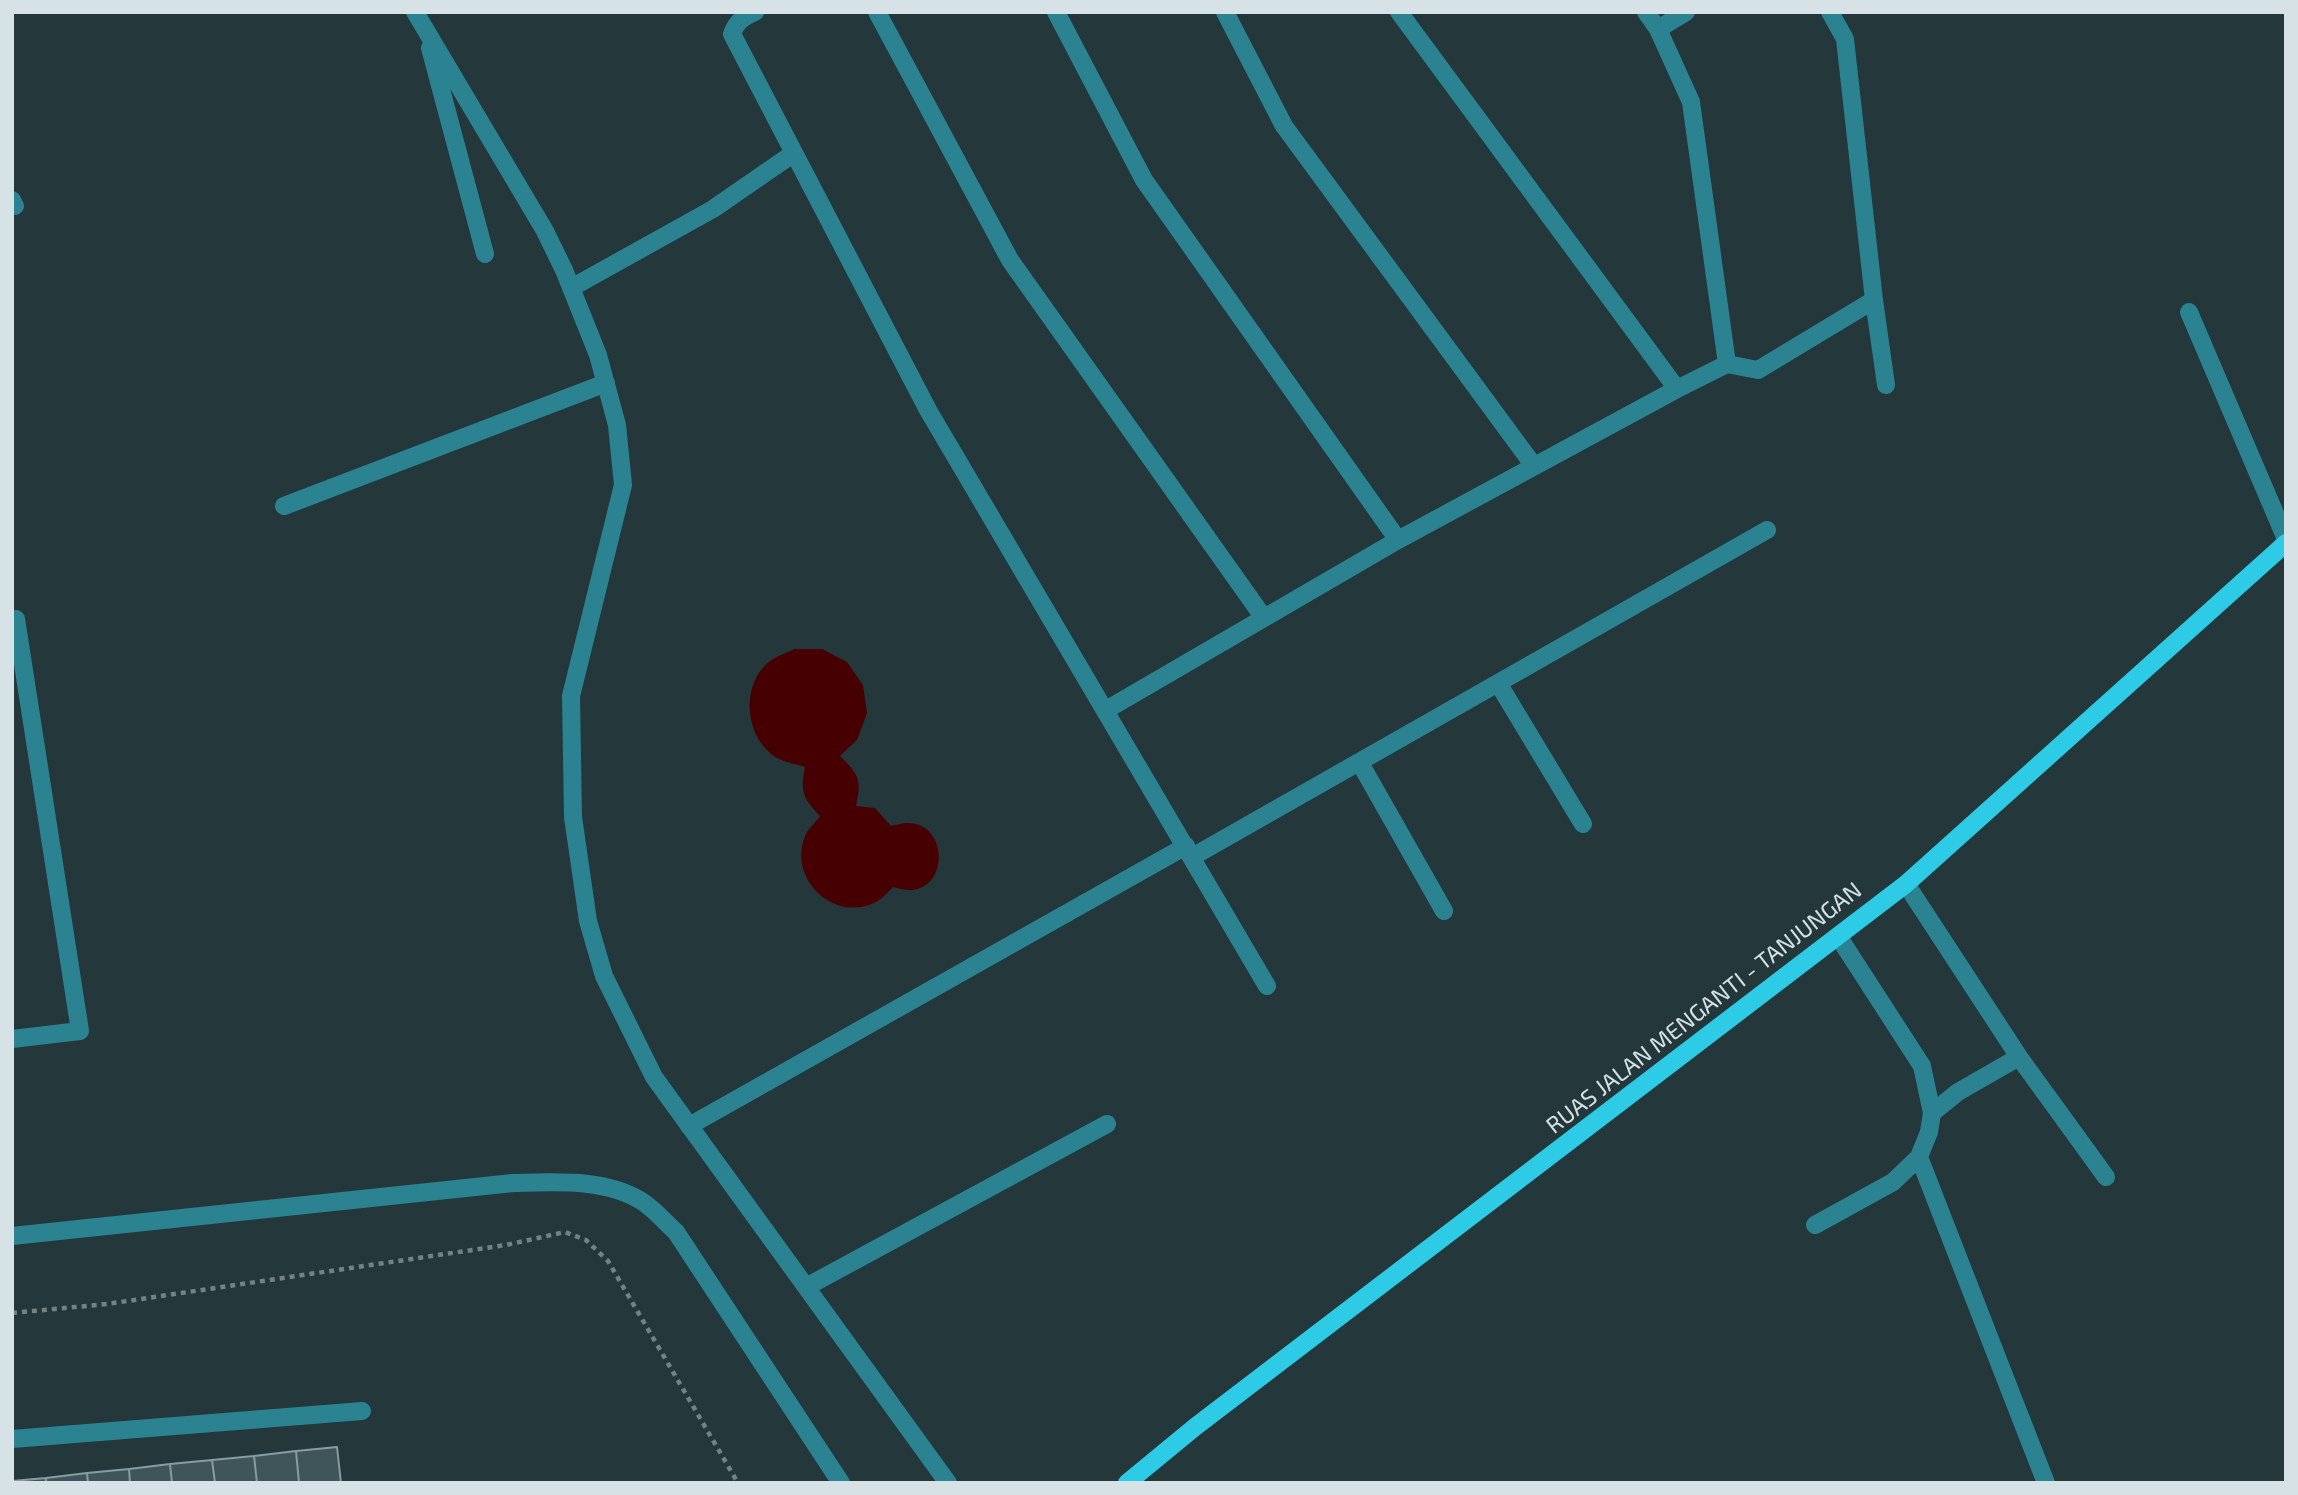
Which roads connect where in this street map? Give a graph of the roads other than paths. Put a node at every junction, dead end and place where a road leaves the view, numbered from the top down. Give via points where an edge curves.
1 (755, 12) edge
2 (877, 12) edge
3 (1056, 12) edge
4 (1225, 12) edge
5 (1399, 12) edge
6 (1646, 12) edge
7 (1686, 12) edge
8 (1830, 12) edge
9 (420, 20) edge
10 (1658, 29) junction
11 (794, 153) junction
12 (485, 254) dead end
13 (571, 288) junction
14 (1874, 300) junction
15 (2189, 312) dead end
16 (1727, 364) junction
17 (606, 383) junction
18 (1886, 385) dead end
19 (1677, 389) junction
20 (1534, 466) junction
21 (284, 506) dead end
22 (1768, 530) dead end
23 (1398, 540) junction
24 (2286, 541) edge
25 (1264, 618) junction
26 (12, 619) edge
27 (1498, 683) junction
28 (1106, 710) junction
29 (1360, 763) junction
30 (1583, 824) dead end
31 (1189, 851) junction
32 (1906, 884) junction
33 (1444, 911) dead end
34 (1838, 936) junction
35 (1267, 986) dead end
36 (12, 1039) edge
37 (2019, 1057) junction
38 (1932, 1113) junction
39 (1107, 1124) dead end
40 (689, 1126) junction
41 (1919, 1157) junction
42 (2106, 1177) dead end
43 (1815, 1225) dead end
44 (12, 1236) edge
45 (806, 1287) junction
46 (362, 1411) dead end
47 (12, 1439) edge
48 (841, 1483) edge
49 (948, 1483) edge
50 (1127, 1483) edge
51 (2046, 1483) edge

1 - 11 street via 735,25 732,34
2 - 25 street via 1010,260
3 - 23 street via 1144,180
4 - 20 street via 1284,127
5 - 19 street
6 - 10 street
7 - 10 street
8 - 14 street via 1845,39
9 - 12 street
9 - 13 street via 545,231
10 - 16 street via 1690,102
11 - 13 street via 713,209
11 - 28 street via 928,410
13 - 17 street
14 - 16 street via 1758,370
14 - 18 street
15 - 24 street
16 - 19 street
17 - 21 street
17 - 40 street via 617,425 623,485 571,696 573,817 588,921 604,976 654,1077
19 - 20 street
20 - 23 street
22 - 27 street
23 - 25 street
24 - 32 main road, RUAS JALAN MENGANTI - TANJUNGAN
25 - 28 street
26 - 36 street via 16,620 80,1031
27 - 29 street
27 - 30 street
28 - 31 street
29 - 31 street
29 - 33 street
31 - 35 street
31 - 40 street
32 - 34 main road, RUAS JALAN MENGANTI - TANJUNGAN
32 - 37 street
34 - 38 street via 1923,1066
34 - 50 main road, RUAS JALAN MENGANTI - TANJUNGAN
37 - 38 street via 1958,1092
37 - 42 street
38 - 41 street
39 - 45 street
40 - 45 street
41 - 43 street via 1893,1182
41 - 51 street
44 - 48 street via 513,1183 567,1182 611,1189 643,1202 676,1232
45 - 49 street
46 - 47 street

